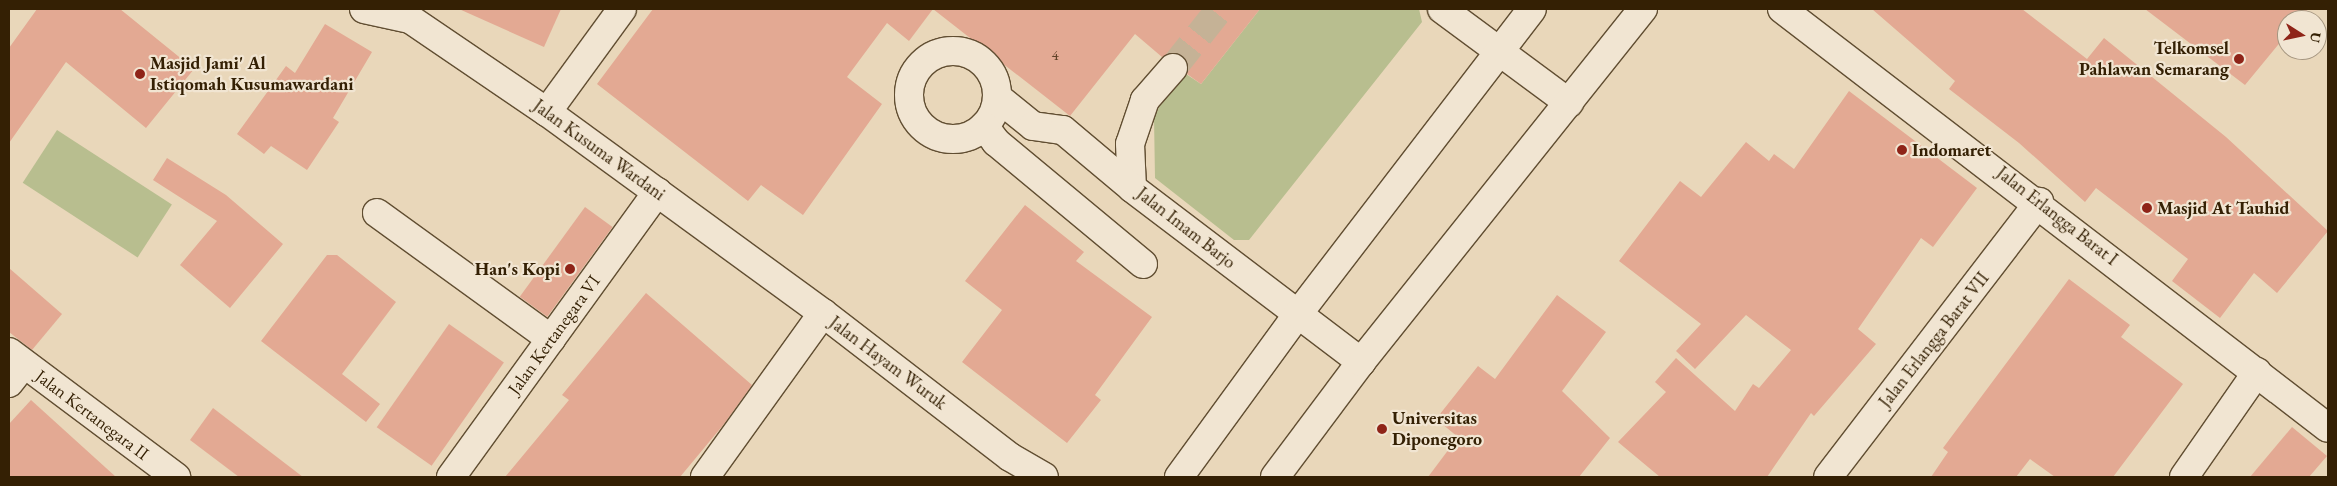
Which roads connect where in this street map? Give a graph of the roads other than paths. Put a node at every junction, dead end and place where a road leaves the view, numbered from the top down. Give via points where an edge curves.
1 (364, 9) edge
2 (622, 9) edge
3 (1442, 9) edge
4 (1532, 9) edge
5 (1643, 9) edge
6 (1782, 9) edge
7 (413, 14) edge
8 (1500, 51) junction
9 (1173, 68) tunnel mouth
10 (997, 97) junction
11 (1569, 103) junction
12 (547, 112) junction
13 (984, 126) junction
14 (1132, 188) junction
15 (657, 192) junction
16 (2040, 202) junction
17 (377, 213) dead end
18 (1143, 264) dead end
19 (823, 313) junction
20 (1298, 314) junction
21 (551, 339) junction
22 (1361, 362) junction
23 (14, 366) edge
24 (2257, 372) junction
25 (2328, 428) edge
26 (176, 477) edge
27 (451, 477) edge
28 (705, 477) edge
29 (1044, 477) edge
30 (1179, 477) edge
31 (1275, 477) edge
32 (1828, 477) edge
33 (2184, 477) edge

1 - 7 street, Jalan Kusuma Wardani
2 - 12 street
3 - 8 street
4 - 8 street
5 - 11 street
6 - 16 street, Jalan Erlangga Barat I
7 - 12 street, Jalan Kusuma Wardani
8 - 11 street
8 - 20 street
9 - 14 street, Jalan Imam Barjo via 1145,100 1130,144
10 - 13 street
10 - 13 street via 990,70 974,56 953,50 926,58 910,82 911,110 929,133 957,139
10 - 14 street via 1033,126 1063,130
11 - 22 street
12 - 15 street, Jalan Kusuma Wardani
13 - 18 street via 996,142
14 - 20 street, Jalan Imam Barjo
15 - 19 street, Jalan Kusuma Wardani
15 - 21 street, Jalan Kertanegara VI
16 - 24 street, Jalan Erlangga Barat I
16 - 32 street, Jalan Erlangga Barat VII
17 - 21 street
19 - 28 street, Jalan Hayam Wuruk
19 - 29 street, Jalan Hayam Wuruk via 1010,457
20 - 22 street, Jalan Imam Barjo
20 - 30 street
21 - 27 street, Jalan Kertanegara VI
22 - 31 street
23 - 26 street, Jalan Kertanegara II
24 - 25 street, Jalan Erlangga Barat I
24 - 33 street

